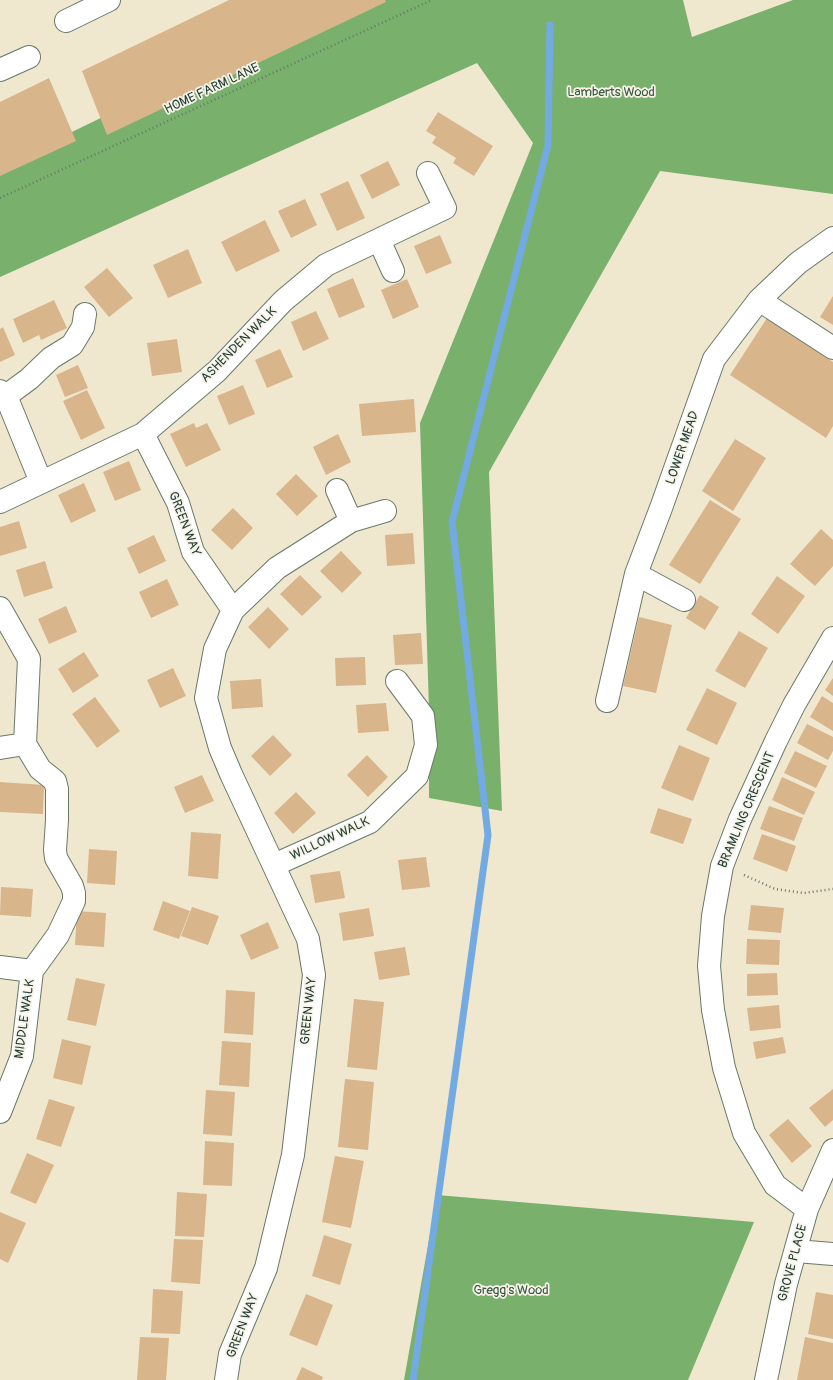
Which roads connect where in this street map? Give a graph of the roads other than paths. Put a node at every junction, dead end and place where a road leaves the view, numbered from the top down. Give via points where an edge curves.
1 (109, 0) edge
2 (66, 21) dead end
3 (29, 57) dead end
4 (0, 70) edge
5 (428, 173) dead end
6 (833, 238) edge
7 (379, 240) junction
8 (393, 270) dead end
9 (759, 300) junction
10 (85, 314) dead end
11 (833, 348) edge
12 (3, 394) edge
13 (143, 434) junction
14 (41, 482) junction
15 (337, 490) dead end
16 (0, 502) edge
17 (385, 511) dead end
18 (351, 521) junction
19 (636, 574) junction
20 (684, 600) dead end
21 (0, 608) edge
22 (233, 610) junction
23 (833, 638) edge
24 (397, 681) dead end
25 (607, 701) dead end
26 (26, 744) junction
27 (0, 748) edge
28 (274, 865) junction
29 (0, 967) edge
30 (32, 970) junction
31 (0, 1112) edge
32 (833, 1150) edge
33 (807, 1209) junction
34 (796, 1251) junction
35 (833, 1254) edge
36 (226, 1380) edge
37 (766, 1380) edge

1 - 2 street
3 - 4 street
5 - 7 street, ASHENDEN WALK via 445,208
6 - 9 street, LOWER MEAD via 798,263
7 - 8 street
7 - 13 street, ASHENDEN WALK via 326,265 283,301 216,370
9 - 11 street
9 - 19 street, LOWER MEAD via 714,359
10 - 12 street via 83,327 72,345 51,358 29,379
12 - 14 street
13 - 14 street, ASHENDEN WALK
13 - 22 street, GREEN WAY via 178,503 193,552
14 - 16 street, ASHENDEN WALK
15 - 18 street
17 - 18 street, GREEN WAY
18 - 22 street, GREEN WAY via 276,568
19 - 20 street
19 - 25 street, LOWER MEAD
21 - 26 street via 29,659
22 - 28 street, GREEN WAY via 215,650 206,698 220,748
23 - 33 street, BRAMLING CRESCENT via 776,741 740,819 722,866 713,916 709,966 713,1010 724,1068 744,1133 775,1185
24 - 28 street, WILLOW WALK via 423,716 426,745 417,776 370,822
26 - 27 street
26 - 30 street via 40,769 55,781 56,858 74,893 74,901 58,935
28 - 36 street, GREEN WAY via 308,939 314,975 293,1155 266,1268 230,1354
29 - 30 street
30 - 31 street, MIDDLE WALK via 22,1056
32 - 33 street, GROVE PLACE
33 - 34 street, GROVE PLACE
34 - 35 street
34 - 37 street, GROVE PLACE via 786,1284

